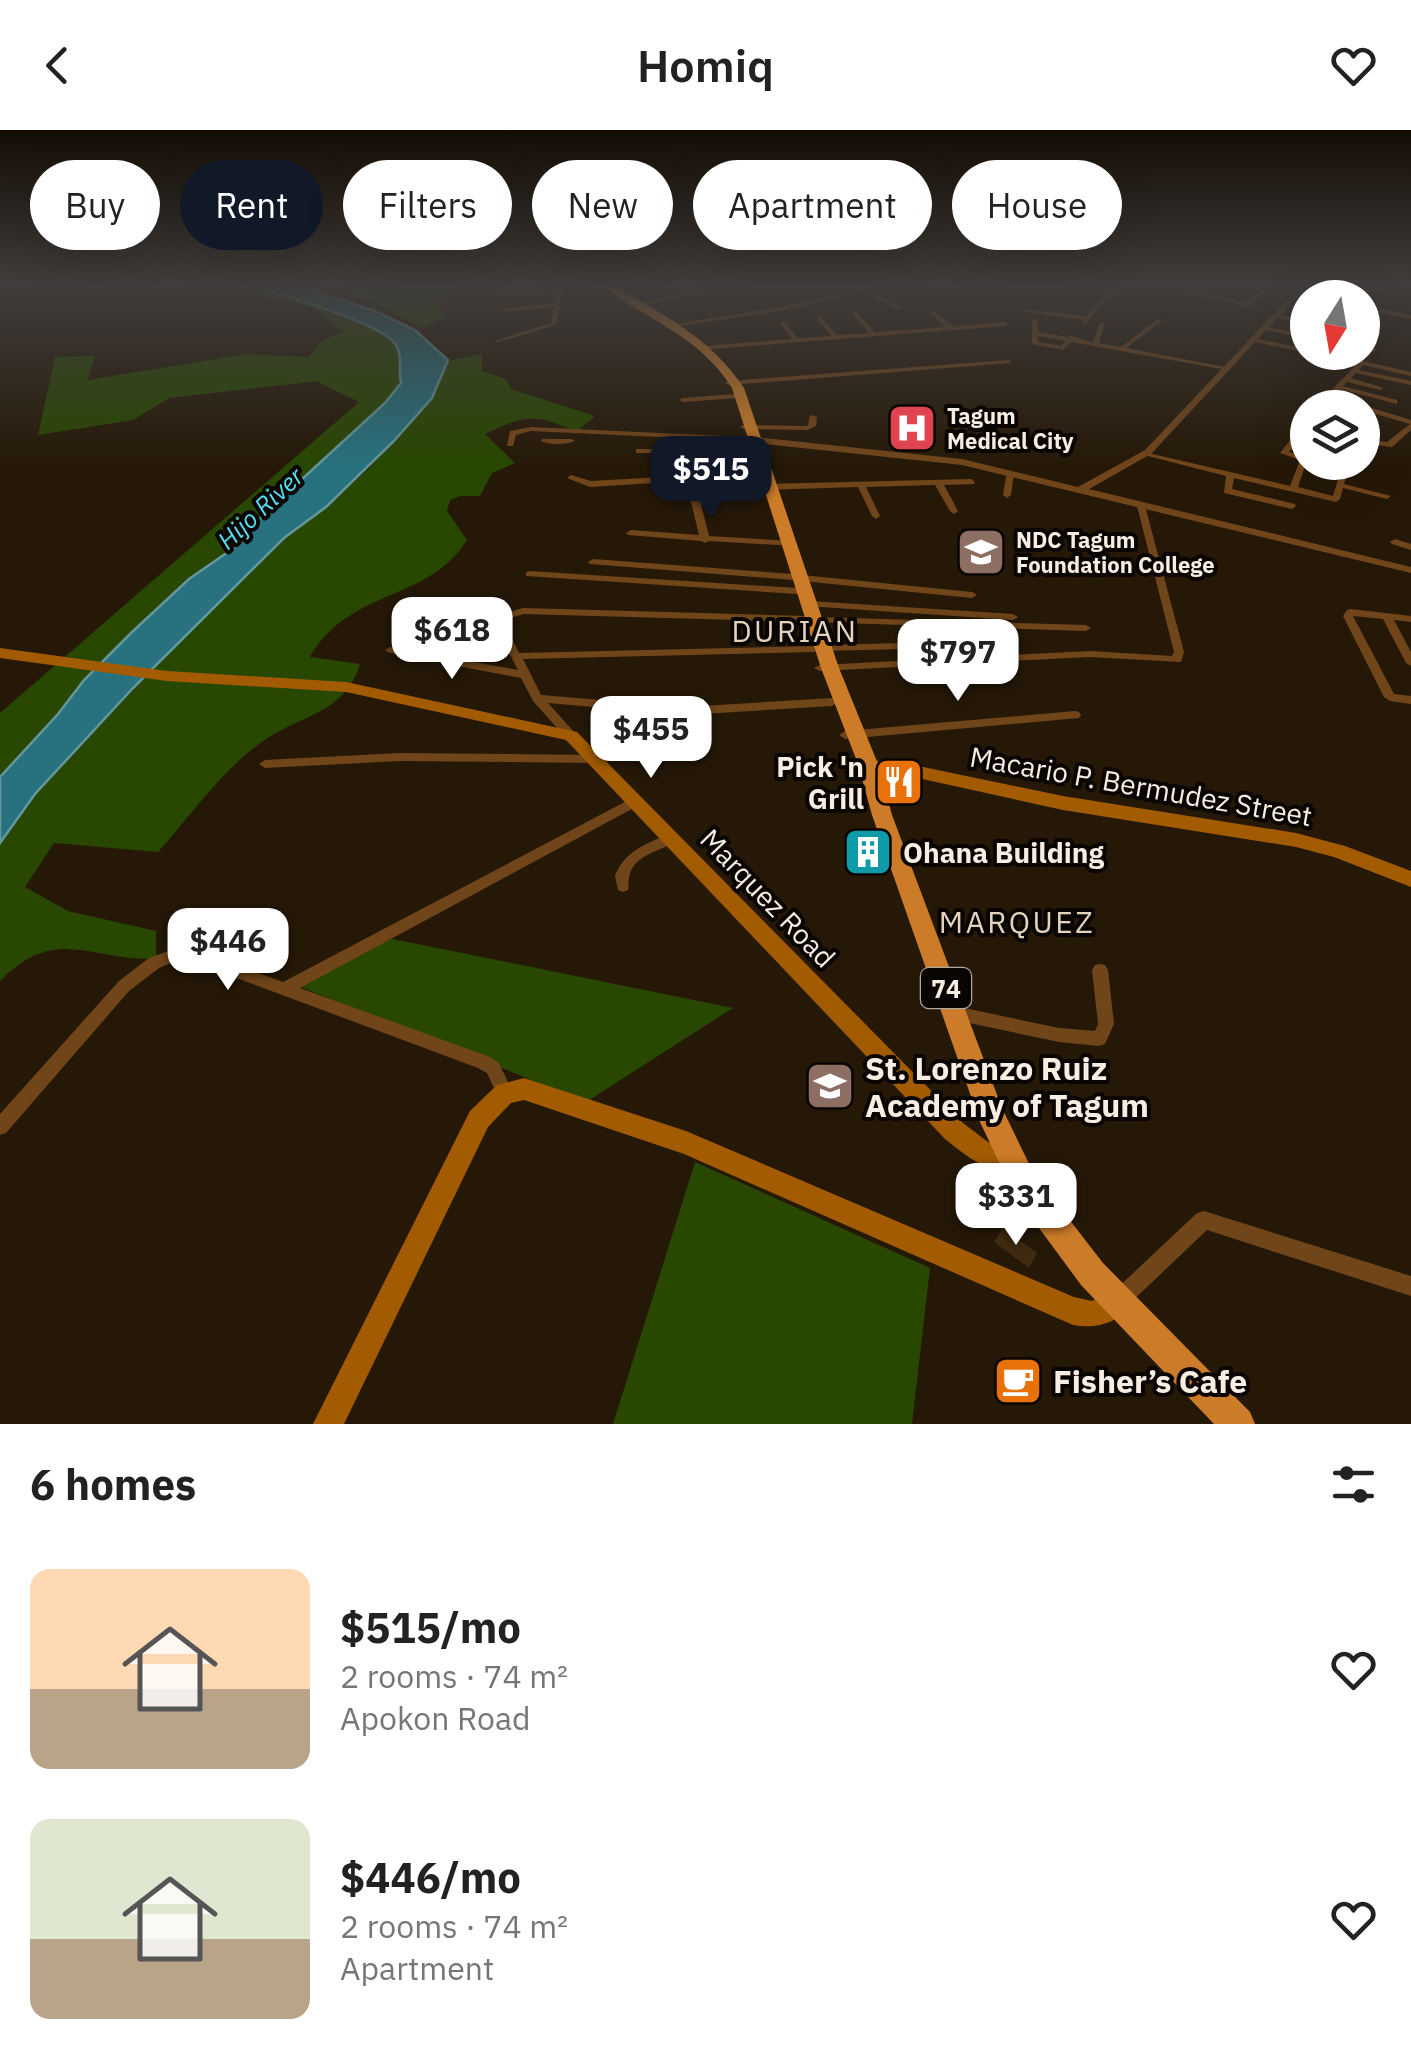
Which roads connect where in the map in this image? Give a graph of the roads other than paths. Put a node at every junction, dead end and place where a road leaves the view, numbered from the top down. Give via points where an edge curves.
1 (700, 345) edge
2 (721, 345) edge
3 (1112, 345) edge
4 (1127, 345) edge
5 (1247, 345) edge
6 (703, 347) junction
7 (1124, 348) junction
8 (996, 351) dead end
9 (884, 356) dead end
10 (914, 357) dead end
11 (846, 359) dead end
12 (1380, 367) edge
13 (924, 368) junction
14 (1225, 369) junction
15 (896, 370) junction
16 (1355, 371) joint
17 (858, 373) junction
18 (1411, 374) edge
19 (1390, 379) junction
20 (1343, 383) junction
21 (1411, 383) edge
22 (733, 387) junction
23 (1380, 388) junction
24 (1334, 390) edge
25 (1359, 390) edge
26 (1377, 390) edge
27 (1380, 398) edge
28 (683, 400) dead end
29 (1394, 402) dead end
30 (1380, 414) edge
31 (812, 417) dead end
32 (1411, 424) edge
33 (560, 433) junction
34 (749, 436) junction
35 (510, 444) dead end
36 (1380, 444) edge
37 (1144, 454) junction
38 (1010, 473) junction
39 (1230, 474) junction
40 (570, 478) dead end
41 (690, 478) junction
42 (765, 480) junction
43 (1299, 480) edge
44 (1342, 480) edge
45 (971, 482) dead end
46 (938, 484) junction
47 (861, 485) junction
48 (1339, 485) junction
49 (1080, 490) junction
50 (1007, 495) dead end
51 (1388, 496) dead end
52 (1292, 502) junction
53 (1141, 506) junction
54 (954, 510) dead end
55 (876, 516) dead end
56 (631, 532) dead end
57 (704, 540) junction
58 (1395, 542) dead end
59 (786, 544) junction
60 (1411, 547) edge
61 (594, 562) dead end
62 (1411, 570) edge
63 (529, 574) dead end
64 (797, 582) junction
65 (972, 594) dead end
66 (810, 614) junction
67 (448, 616) dead end
68 (1013, 616) dead end
69 (1387, 616) junction
70 (1411, 619) edge
71 (499, 623) junction
72 (1086, 628) dead end
73 (942, 645) dead end
74 (819, 648) junction
75 (390, 650) dead end
76 (0, 653) edge
77 (515, 656) junction
78 (1411, 662) edge
79 (825, 668) junction
80 (523, 674) junction
81 (537, 698) junction
82 (1411, 700) edge
83 (832, 702) junction
84 (1075, 714) dead end
85 (850, 735) junction
86 (571, 736) junction
87 (596, 760) junction
88 (264, 764) dead end
89 (862, 764) junction
90 (636, 801) junction
91 (672, 838) junction
92 (1411, 879) edge
93 (622, 886) dead end
94 (1100, 970) dead end
95 (286, 988) junction
96 (955, 1013) junction
97 (505, 1093) junction
98 (0, 1127) edge
99 (1012, 1161) junction
100 (1411, 1286) edge
101 (1117, 1302) junction
102 (328, 1424) edge
103 (1238, 1424) edge

1 - 6 highway, 74
2 - 6 street
3 - 7 street
4 - 7 street
5 - 14 street
6 - 22 highway, 74
7 - 14 street
8 - 13 street via 1008,362
9 - 15 street
10 - 13 street
11 - 17 street
12 - 18 street
13 - 15 street
14 - 37 street
15 - 17 street
16 - 19 street
16 - 20 street
17 - 22 street
19 - 21 street
19 - 23 street
20 - 23 street
20 - 24 street
20 - 25 street
22 - 28 street
22 - 34 highway, 74
23 - 26 street
27 - 29 street
30 - 32 street
31 - 34 street via 810,428
32 - 36 street via 1389,446
33 - 34 street
33 - 34 street via 544,444 636,447
33 - 35 street via 524,430 513,433
34 - 38 street
34 - 42 highway, 74
37 - 39 street
37 - 49 street
38 - 49 street
38 - 50 street
39 - 52 street
39 - 52 street via 1225,489 1231,493
40 - 41 street via 590,484
41 - 42 street
41 - 57 street
42 - 47 street
42 - 59 highway, 74
43 - 52 street
44 - 48 street
45 - 46 street
46 - 47 street
46 - 54 street
47 - 55 street
48 - 51 street
48 - 52 street via 1336,499
49 - 53 street
53 - 62 street
53 - 79 street via 1177,660 1078,654
56 - 57 street
57 - 59 street
58 - 60 street
59 - 64 highway, 74
61 - 64 street
63 - 64 street
64 - 65 street
64 - 66 highway, 74
66 - 68 street
66 - 71 street via 523,611
66 - 72 street
66 - 74 highway, 74
67 - 71 street
69 - 70 street
69 - 78 street
69 - 82 street via 1348,616 1390,697
71 - 77 street
73 - 74 street
74 - 77 street
74 - 79 highway, 74
75 - 80 street
76 - 86 main road via 167,676 346,687
77 - 80 street
79 - 83 highway, 74
79 - 85 highway, 74
80 - 81 street
81 - 83 street via 685,711
81 - 86 street
83 - 85 highway, 74
84 - 85 street
85 - 89 highway, 74
86 - 87 main road, Marquez Road
87 - 88 street via 400,757
87 - 90 main road, Marquez Road
89 - 92 main road, Macario P. Bermudez Street via 1308,842
89 - 96 highway, 74
90 - 91 main road, Marquez Road
90 - 95 street
91 - 93 street via 626,863
91 - 99 main road, Marquez Road via 954,1131 980,1152
94 - 96 street via 1106,1024 1099,1039
95 - 97 street via 484,1062
95 - 98 street via 170,954 124,986
96 - 99 highway, 74
97 - 101 main road via 546,1093 686,1143 1073,1311 1094,1315
97 - 102 main road via 479,1120
99 - 101 highway, 74 via 1054,1229
100 - 101 street via 1204,1220
101 - 103 highway, 74

